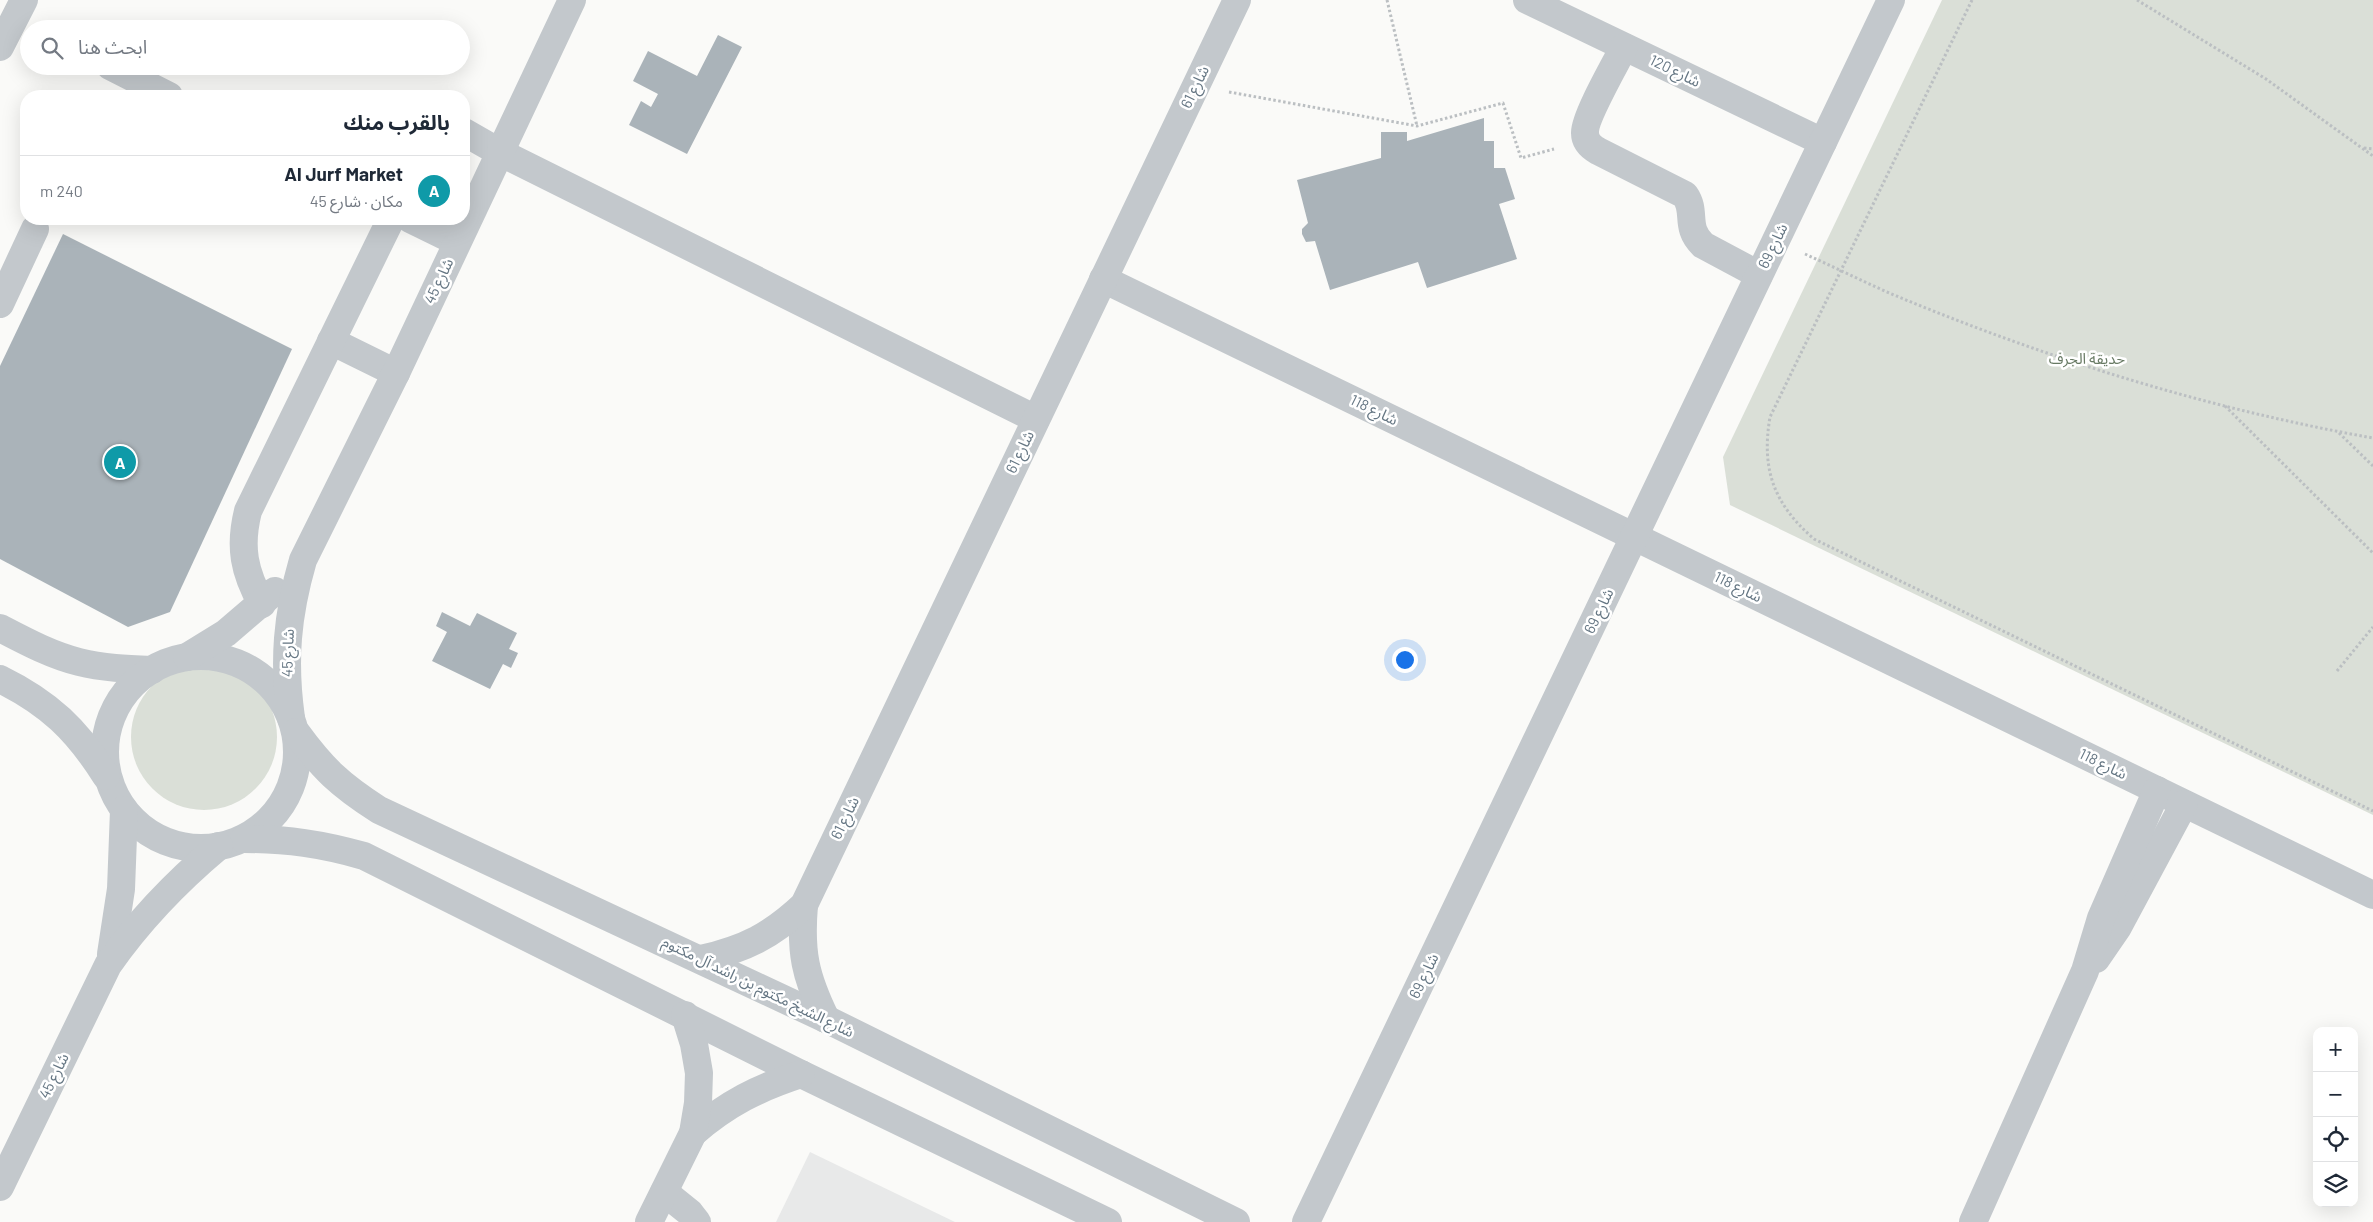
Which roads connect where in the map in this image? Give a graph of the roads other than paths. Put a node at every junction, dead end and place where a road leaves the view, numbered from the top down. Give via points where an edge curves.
1 (24, 0) edge
2 (572, 0) edge
3 (1237, 0) edge
4 (1527, 0) edge
5 (1891, 0) edge
6 (0, 47) edge
7 (1624, 47) junction
8 (128, 75) edge
9 (157, 90) edge
10 (470, 135) edge
11 (1823, 142) junction
12 (499, 152) junction
13 (470, 214) edge
14 (388, 225) edge
15 (422, 225) edge
16 (465, 225) edge
17 (35, 229) dead end
18 (457, 242) junction
19 (1759, 275) junction
20 (1103, 279) junction
21 (0, 304) edge
22 (331, 341) junction
23 (396, 373) junction
24 (1036, 419) junction
25 (1634, 537) junction
26 (303, 560) junction
27 (262, 604) junction
28 (0, 628) edge
29 (187, 657) junction
30 (152, 670) junction
31 (0, 679) edge
32 (293, 725) junction
33 (109, 781) junction
34 (2157, 790) junction
35 (2184, 804) junction
36 (124, 810) junction
37 (231, 842) junction
38 (2373, 895) edge
39 (804, 905) junction
40 (700, 959) junction
41 (108, 965) junction
42 (2085, 971) junction
43 (685, 1015) junction
44 (826, 1019) junction
45 (801, 1074) junction
46 (693, 1133) junction
47 (0, 1186) edge
48 (664, 1192) junction
49 (649, 1222) edge
50 (697, 1222) edge
51 (1108, 1222) edge
52 (1236, 1222) edge
53 (1306, 1222) edge
54 (1973, 1222) edge

1 - 6 street
2 - 12 street, شارع 45
3 - 20 street, شارع 61
4 - 7 street, شارع 120
5 - 11 street, شارع 69
7 - 11 street, شارع 120
7 - 19 street via 1586,123 1586,139 1590,146 1685,195 1689,201 1690,224 1697,239
8 - 9 street
10 - 12 street
11 - 19 street, شارع 69
12 - 13 street, شارع 45
12 - 24 street
14 - 22 street
15 - 18 street
16 - 18 street, شارع 45
17 - 21 street
18 - 23 street, شارع 45
19 - 25 street, شارع 69
20 - 24 street, شارع 61
20 - 25 street, شارع 118
22 - 23 street
22 - 27 street via 246,519 243,557 252,586
23 - 26 street, شارع 45
24 - 39 street, شارع 61
25 - 34 street, شارع 118
25 - 53 street, شارع 69
26 - 27 street, شارع 45
26 - 32 street, شارع 45 via 294,590 286,654
27 - 29 street, شارع 45 via 226,633
28 - 30 street via 78,662
29 - 30 street
29 - 32 street via 230,661 260,676 279,695
30 - 33 street via 132,685 116,706 107,730 105,756
31 - 33 street via 56,714 86,744
32 - 37 street, شارع 45 via 298,757 293,782 282,805 265,825
32 - 40 street, شارع الشيخ مكتوم بن راشد آل مكتوم via 319,764 347,790 379,810
33 - 36 street
34 - 35 street, شارع 118
34 - 42 street via 2101,918
35 - 38 street, شارع 118
35 - 42 street via 2118,927
36 - 37 street via 143,829 167,842 192,848
36 - 41 street, شارع 45 via 121,889
37 - 41 street, شارع 45 via 158,901
37 - 43 street via 284,838 325,844 364,856
39 - 40 street, شارع 61 via 757,941 730,953
39 - 44 street, شارع 61 via 801,934 804,964
40 - 44 street, شارع الشيخ مكتوم بن راشد آل مكتوم
41 - 47 street, شارع 45
42 - 54 street
43 - 45 street
43 - 46 street via 699,1073
44 - 52 street, شارع الشيخ مكتوم بن راشد آل مكتوم
45 - 46 street via 743,1096
45 - 51 street
46 - 48 street
48 - 49 street
48 - 50 street

